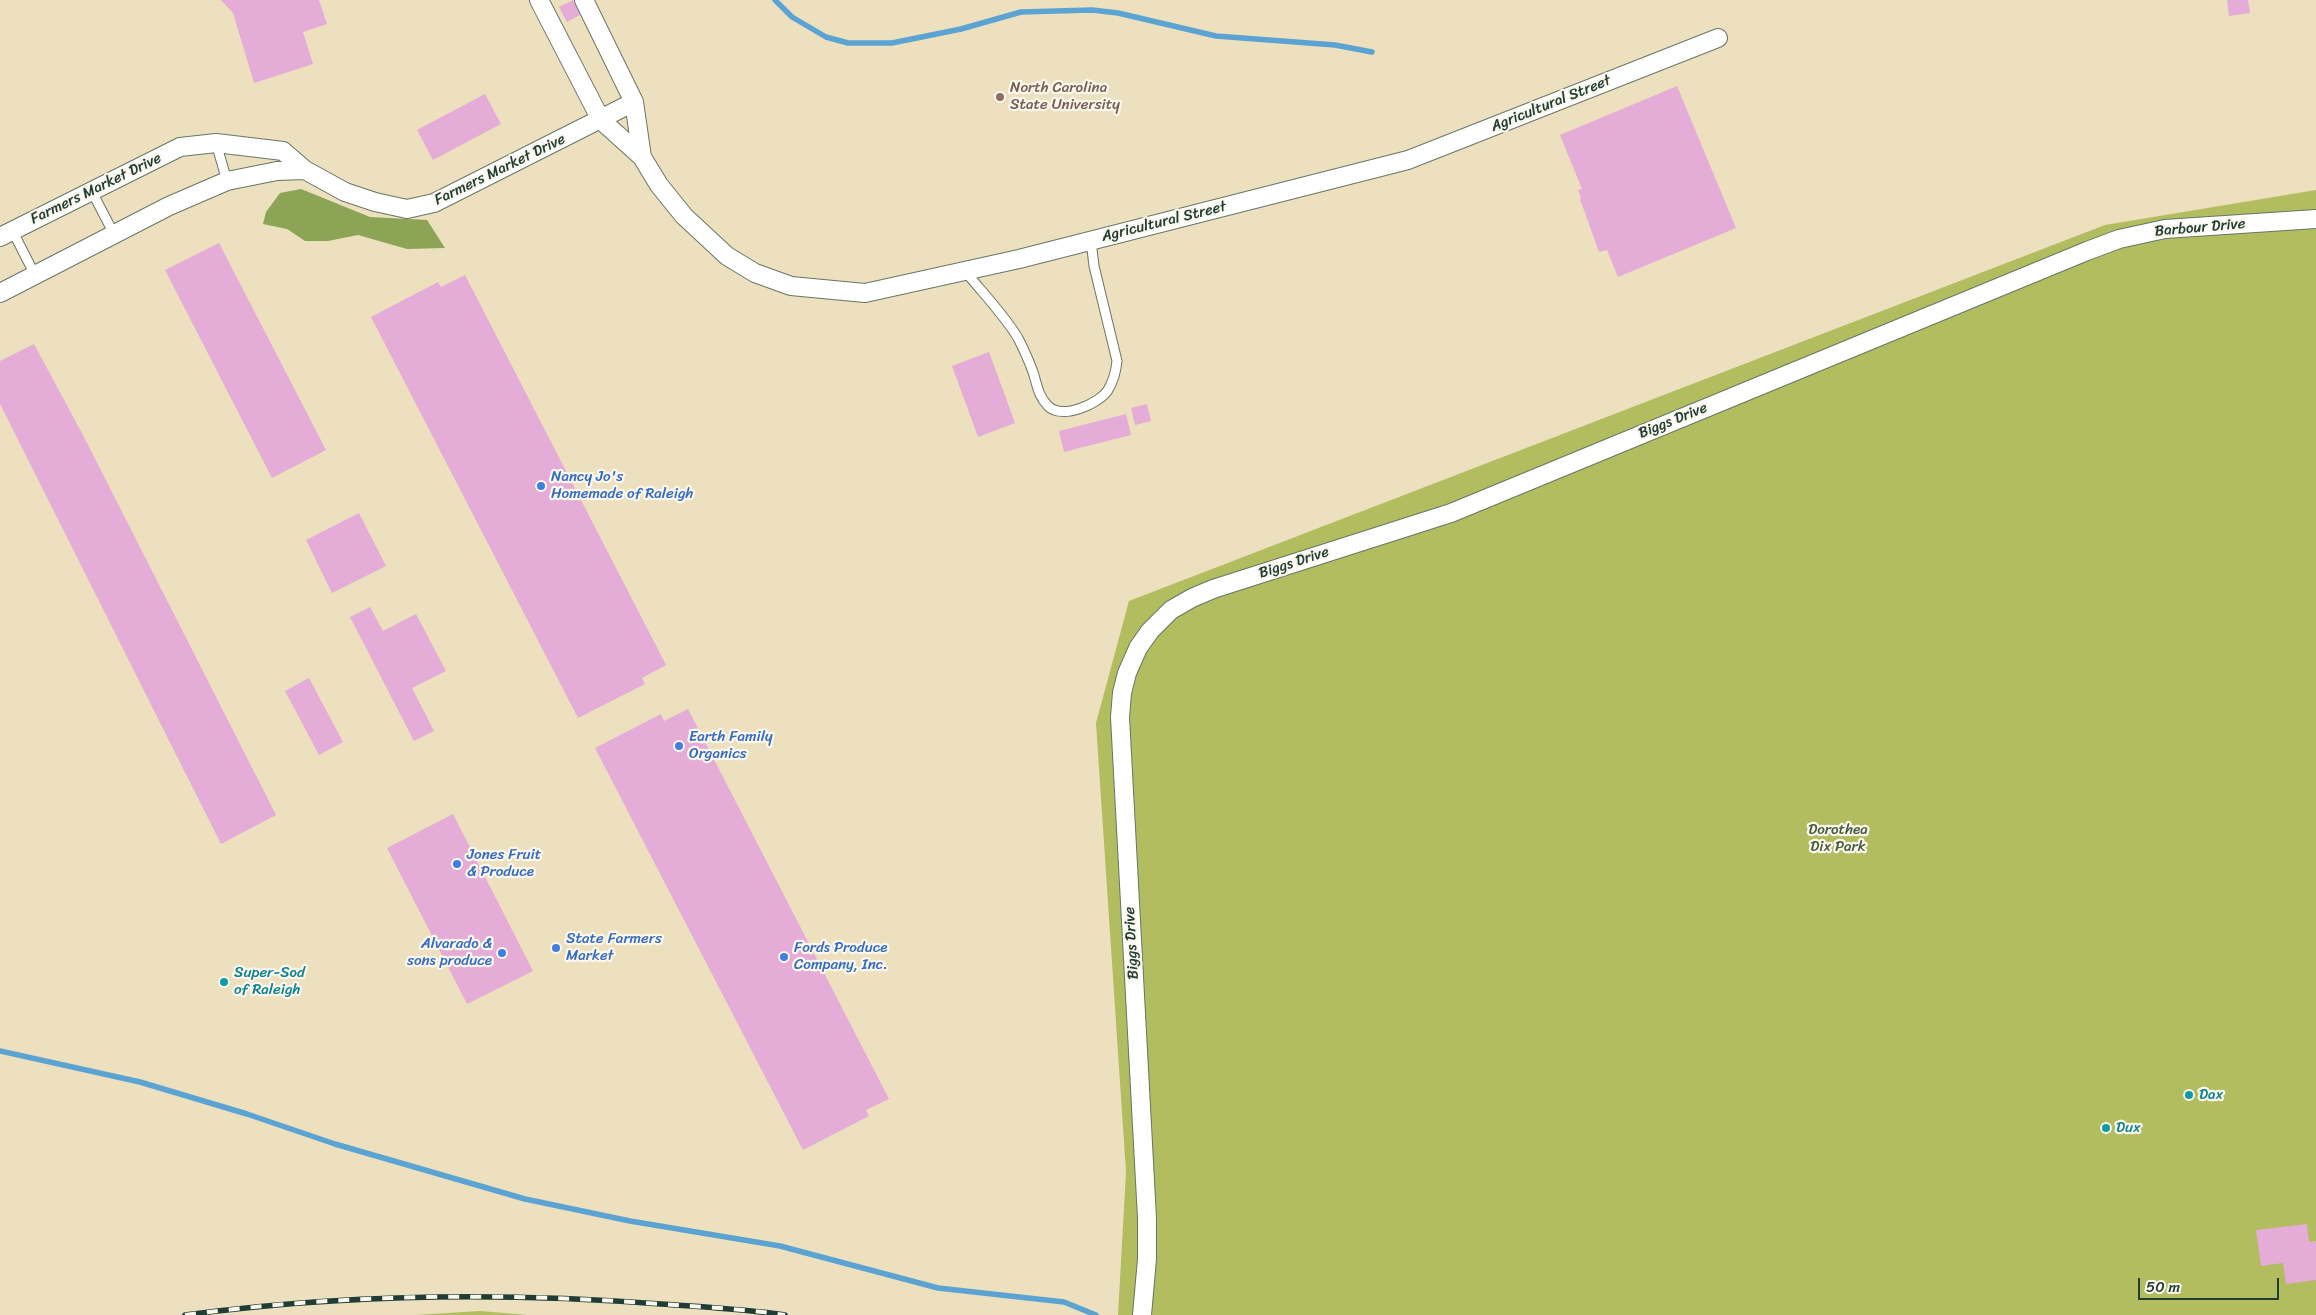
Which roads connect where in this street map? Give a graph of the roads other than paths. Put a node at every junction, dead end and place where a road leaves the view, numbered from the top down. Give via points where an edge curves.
1 (539, 0) edge
2 (584, 0) edge
3 (1718, 38) dead end
4 (634, 102) junction
5 (601, 120) junction
6 (216, 144) junction
7 (642, 157) junction
8 (305, 170) junction
9 (227, 181) junction
10 (91, 190) junction
11 (2316, 218) edge
12 (6, 234) edge
13 (114, 234) junction
14 (1091, 241) junction
15 (2087, 251) joint
16 (965, 271) junction
17 (35, 275) junction
18 (0, 293) edge
19 (1142, 1315) edge

1 - 5 street, Agricultural Street
2 - 4 street, Agricultural Street
3 - 14 street, Agricultural Street via 1408,160
4 - 5 street, Farmers Market Drive
4 - 7 street, Agricultural Street
5 - 7 street, Agricultural Street
5 - 8 street, Farmers Market Drive via 434,203 407,208 345,192
6 - 8 street, Farmers Market Drive via 283,152
6 - 9 lane
6 - 10 street, Farmers Market Drive via 180,147
7 - 16 street, Agricultural Street via 684,216 720,249 755,273 782,283 865,293
8 - 9 street via 277,171
9 - 13 street
10 - 12 street, Farmers Market Drive
10 - 13 lane
11 - 15 street, Barbour Drive via 2165,230
12 - 17 lane
13 - 17 street
14 - 16 street, Agricultural Street
14 - 16 lane via 1117,361 1108,391 1097,402 1078,409 1063,412 1050,408 1040,397 1033,371 1018,338
15 - 19 street, Biggs Drive via 1452,513 1213,589 1172,610 1150,631 1127,673 1120,718 1147,1218
17 - 18 street

